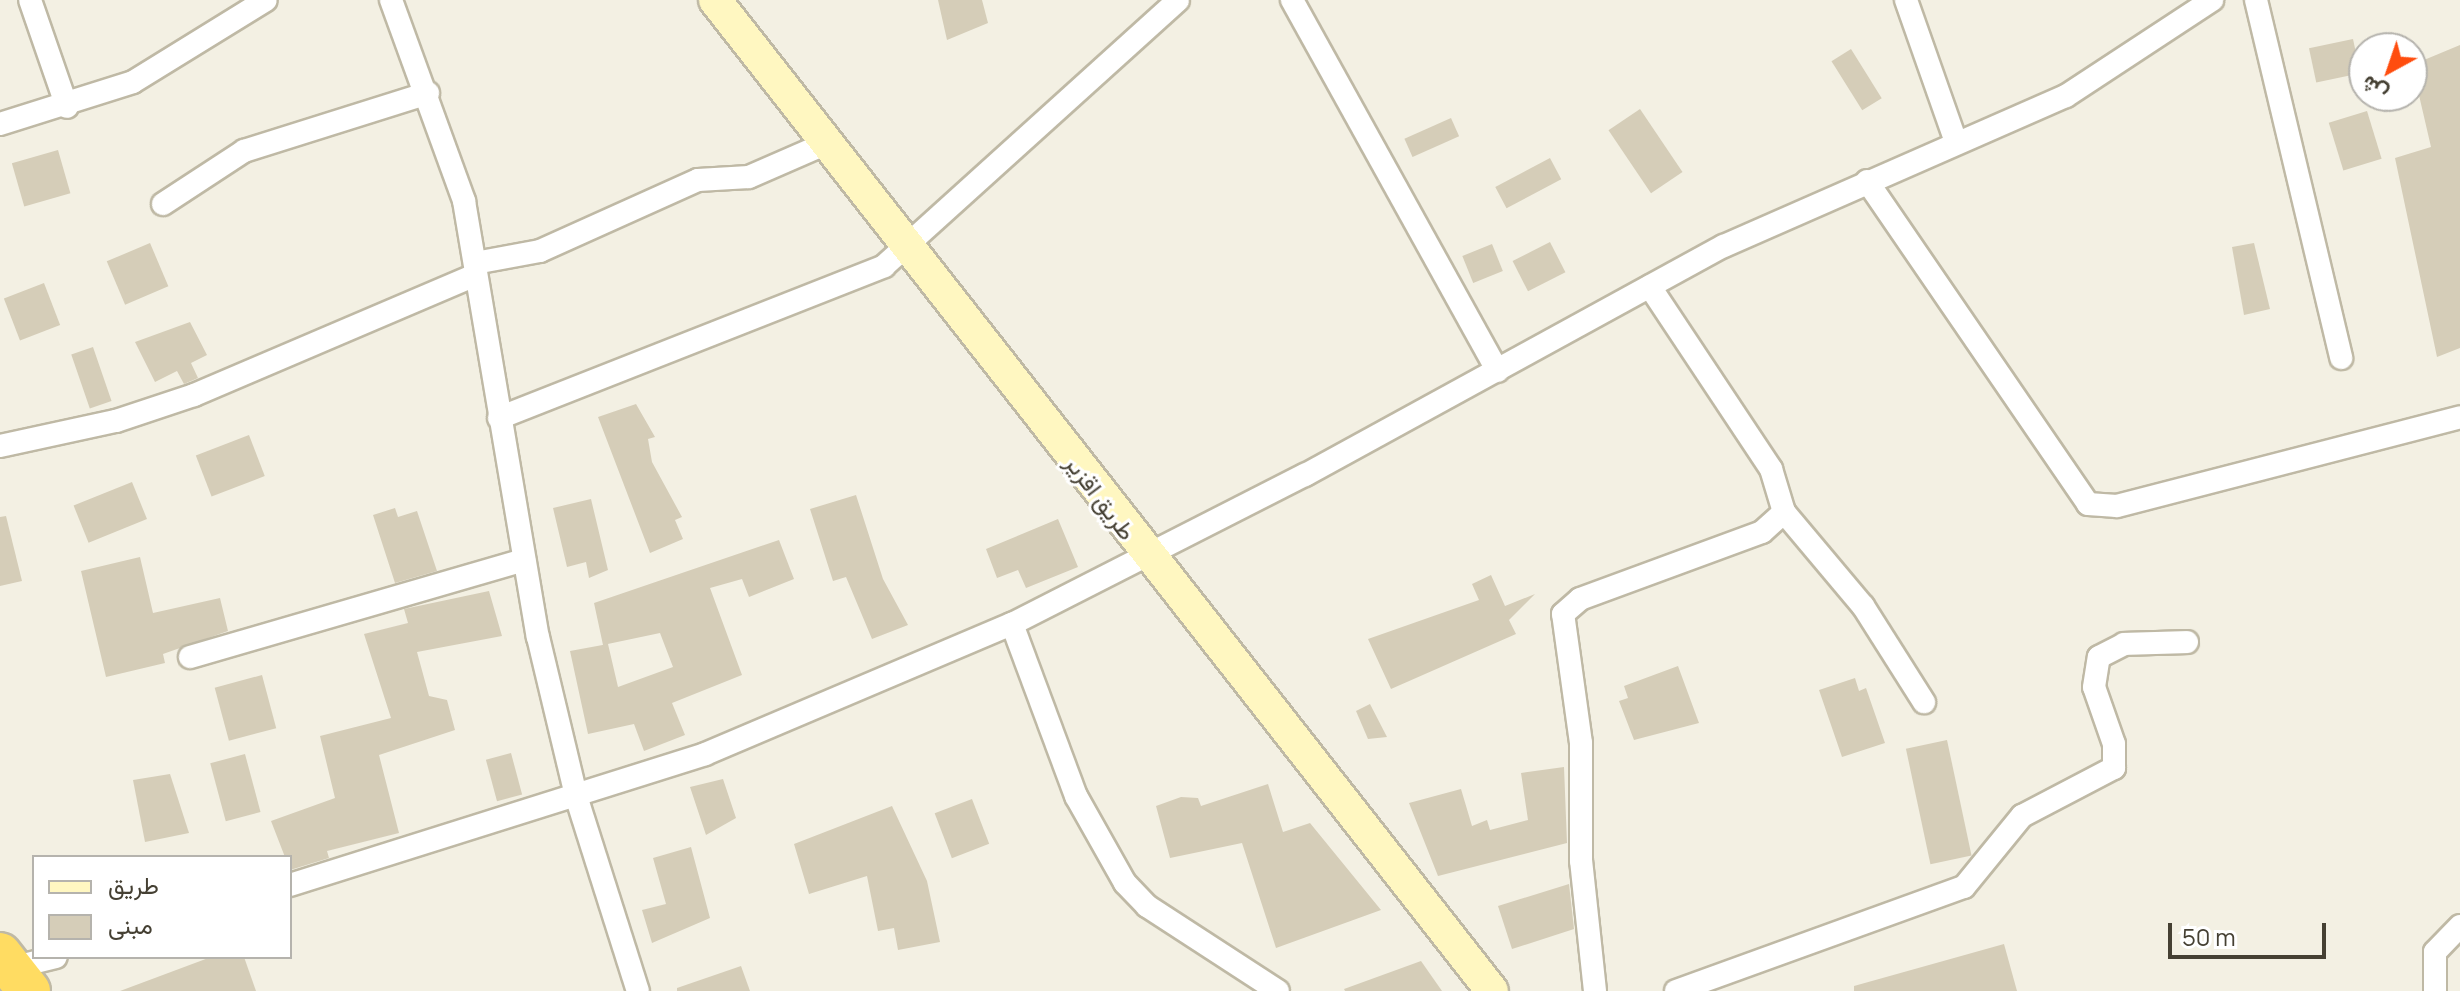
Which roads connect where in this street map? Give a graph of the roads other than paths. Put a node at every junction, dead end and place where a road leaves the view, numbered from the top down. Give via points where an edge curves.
1 (30, 0) edge
2 (266, 0) edge
3 (391, 0) edge
4 (715, 0) edge
5 (1178, 0) edge
6 (1292, 0) edge
7 (1906, 0) edge
8 (2212, 0) edge
9 (2256, 0) edge
10 (428, 93) junction
11 (67, 107) junction
12 (0, 124) edge
13 (1956, 142) junction
14 (827, 143) junction
15 (1867, 181) junction
16 (163, 204) dead end
17 (908, 242) junction
18 (476, 269) junction
19 (1650, 287) junction
20 (2341, 358) dead end
21 (1498, 371) junction
22 (2460, 417) edge
23 (499, 418) junction
24 (0, 446) edge
25 (1784, 512) junction
26 (1147, 557) junction
27 (524, 560) junction
28 (1012, 624) junction
29 (2187, 642) dead end
30 (190, 657) dead end
31 (1924, 702) dead end
32 (577, 799) junction
33 (292, 884) edge
34 (2460, 926) edge
35 (50, 959) edge
36 (13, 971) edge
37 (638, 991) edge
38 (1278, 991) edge
39 (1492, 991) edge
40 (1595, 991) edge
41 (1676, 991) edge
42 (2435, 991) edge

1 - 11 street
2 - 11 street via 187,54
3 - 10 street
4 - 14 street, طريق اقزير
5 - 17 street
6 - 21 street
7 - 13 street
8 - 13 street via 2066,96
9 - 20 street
10 - 16 street via 244,151
10 - 18 street
11 - 12 street
13 - 15 street
14 - 17 street, طريق اقزير
14 - 18 street via 749,177 698,180 540,251
15 - 19 street
15 - 22 street via 2088,504 2117,506
17 - 23 street via 884,266 831,292
17 - 26 street, طريق اقزير
18 - 23 street
18 - 24 street via 194,395 116,421
19 - 21 street
19 - 25 street via 1771,469
21 - 26 street
23 - 27 street
25 - 31 street via 1863,606
25 - 40 street via 1762,532 1580,599 1563,614 1581,743 1581,861
26 - 28 street
26 - 39 street, طريق اقزير
27 - 30 street
27 - 32 street
28 - 32 street via 705,754
28 - 38 street via 1076,796 1125,883 1147,906
29 - 41 street via 2124,644 2099,657 2094,687 2114,744 2114,768 2022,816 1964,887
32 - 33 street
32 - 37 street
34 - 42 street via 2435,952
35 - 36 street

